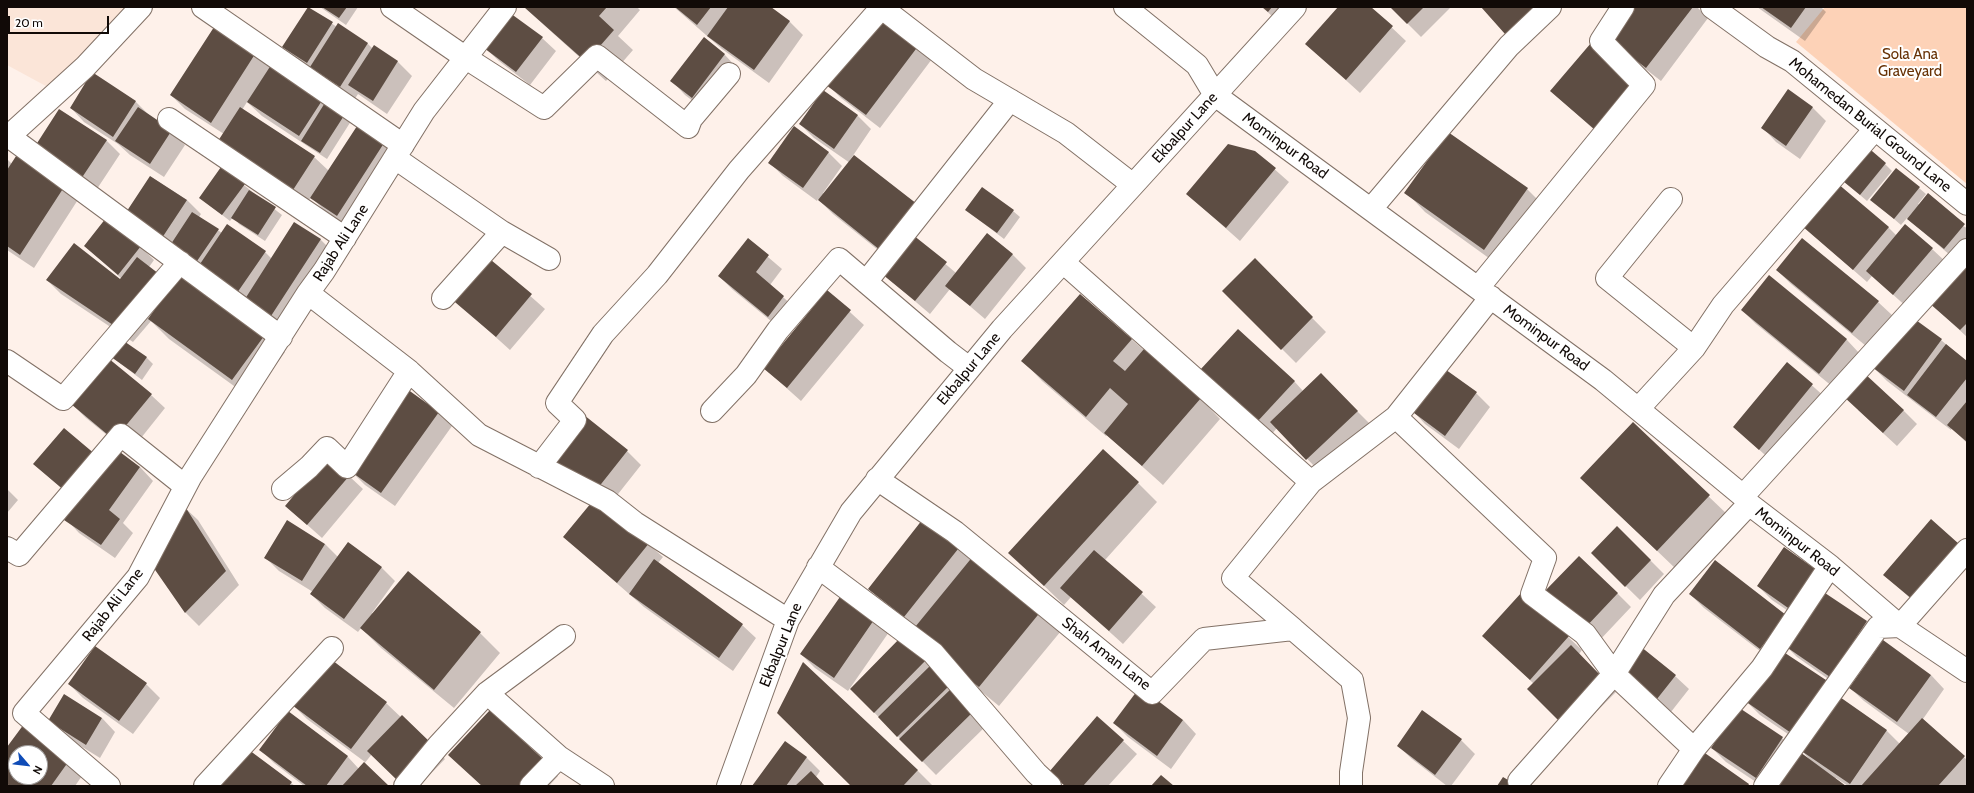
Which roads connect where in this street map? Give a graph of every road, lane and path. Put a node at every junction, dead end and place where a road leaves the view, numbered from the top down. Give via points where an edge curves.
1 (140, 7) edge
2 (203, 7) edge
3 (392, 7) edge
4 (505, 7) edge
5 (882, 7) edge
6 (1125, 7) edge
7 (1295, 7) edge
8 (1550, 7) edge
9 (1623, 7) edge
10 (1712, 7) edge
11 (466, 58) junction
12 (729, 74) dead end
13 (1215, 95) junction
14 (1010, 100) junction
15 (169, 119) dead end
16 (1875, 129) junction
17 (8, 135) edge
18 (399, 152) junction
19 (1133, 185) junction
20 (1671, 199) dead end
21 (1967, 204) edge
22 (1371, 209) junction
23 (502, 232) junction
24 (345, 238) junction
25 (1967, 250) edge
26 (549, 259) dead end
27 (180, 262) junction
28 (1063, 262) junction
29 (866, 282) junction
30 (308, 293) junction
31 (1484, 293) junction
32 (443, 298) dead end
33 (281, 337) junction
34 (1694, 348) junction
35 (7, 361) edge
36 (969, 368) junction
37 (409, 371) junction
38 (1638, 409) junction
39 (712, 411) dead end
40 (1396, 417) junction
41 (539, 467) junction
42 (877, 479) junction
43 (1311, 482) junction
44 (185, 486) junction
45 (283, 489) dead end
46 (1746, 500) junction
47 (7, 548) edge
48 (1967, 550) edge
49 (1830, 566) junction
50 (818, 567) junction
51 (788, 620) junction
52 (1900, 626) junction
53 (1293, 629) junction
54 (564, 636) dead end
55 (332, 648) dead end
56 (1967, 671) edge
57 (1614, 674) junction
58 (487, 693) junction
59 (1694, 749) junction
60 (559, 757) junction
61 (1519, 781) dead end
62 (109, 786) edge
63 (205, 786) edge
64 (405, 786) edge
65 (531, 786) edge
66 (602, 786) edge
67 (728, 786) edge
68 (1050, 786) edge
69 (1351, 786) edge
70 (1669, 786) edge
71 (1765, 786) edge

1 - 17 street via 85,67
2 - 18 street
3 - 11 street
4 - 11 street, Rajab Ali Lane
5 - 14 street via 974,79
5 - 41 street via 739,170 657,275 603,334 557,403 575,420
6 - 13 street, Mominpur Road via 1197,64
7 - 13 street, Ekbalpur Lane
8 - 22 street via 1504,52
9 - 31 street via 1600,42 1644,85
10 - 16 street, Mohamedan Burial Ground Lane via 1767,47 1792,61
11 - 12 street via 544,108 596,56 688,127
11 - 18 street, Rajab Ali Lane via 424,112
13 - 19 street, Ekbalpur Lane
13 - 22 street, Mominpur Road
14 - 19 street via 1066,133
14 - 29 street
15 - 24 street
16 - 21 street, Mohamedan Burial Ground Lane
16 - 34 street via 1723,305
17 - 27 street
18 - 23 street
18 - 24 street, Rajab Ali Lane
19 - 28 street, Ekbalpur Lane
20 - 34 street via 1607,278
22 - 31 street, Mominpur Road
23 - 26 street
23 - 32 street
24 - 30 street, Rajab Ali Lane
25 - 46 street
27 - 33 street
27 - 35 street via 63,399
28 - 36 street, Ekbalpur Lane
28 - 43 street
29 - 36 street
29 - 39 street via 839,259 778,330 746,375
30 - 33 street, Rajab Ali Lane
30 - 37 street
31 - 38 street, Mominpur Road via 1603,380
31 - 40 street
33 - 44 street, Rajab Ali Lane
34 - 38 street
36 - 42 street, Ekbalpur Lane
37 - 41 street via 479,435
37 - 45 street via 347,467 327,448
38 - 46 street, Mominpur Road
40 - 43 street
40 - 57 street via 1544,558 1532,594 1585,634
41 - 51 street via 607,501 635,523
42 - 50 street, Ekbalpur Lane via 851,512
42 - 53 street, Shah Aman Lane via 955,532 1152,693 1204,639
43 - 53 street via 1233,578
44 - 47 street via 121,435 19,555
44 - 62 street, Rajab Ali Lane via 138,577 24,713
46 - 49 street, Mominpur Road
46 - 57 street via 1664,595
48 - 52 street
49 - 52 street, Mominpur Road
49 - 59 street via 1762,668
50 - 51 street, Ekbalpur Lane
50 - 68 street via 933,653
51 - 67 street, Ekbalpur Lane
52 - 56 street, Mominpur Road
52 - 71 street via 1878,627
53 - 69 street via 1352,680 1359,718
54 - 58 street
55 - 63 street
57 - 59 street
57 - 61 street
58 - 60 street
58 - 64 street
59 - 70 street
60 - 65 street
60 - 66 street

